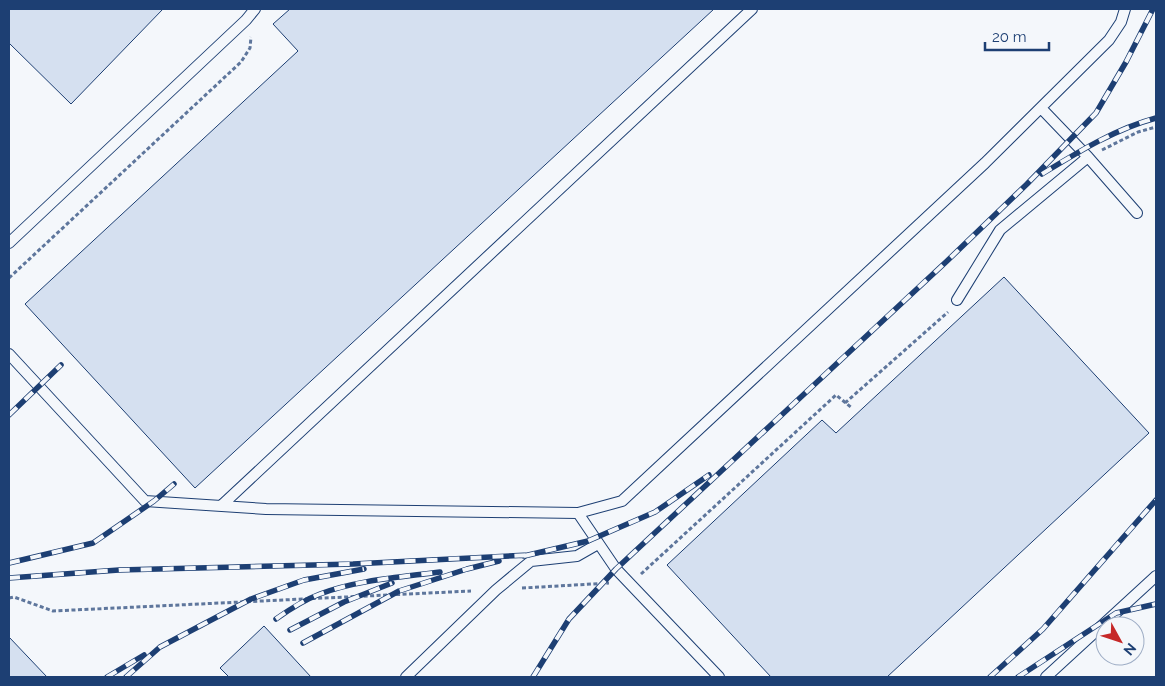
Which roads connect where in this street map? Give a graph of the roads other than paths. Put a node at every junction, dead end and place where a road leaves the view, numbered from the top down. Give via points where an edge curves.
1 (255, 9) edge
2 (752, 9) edge
3 (1125, 9) edge
4 (1040, 108) junction
5 (1088, 157) junction
6 (1137, 213) dead end
7 (9, 243) edge
8 (957, 300) road end
9 (9, 354) edge
10 (221, 506) junction
11 (578, 514) junction
12 (598, 544) junction
13 (1156, 576) edge
14 (406, 677) edge
15 (719, 677) edge
16 (1046, 677) edge

1 - 7 lane
2 - 10 lane
3 - 4 lane via 1109,40
4 - 5 lane
4 - 11 lane via 622,501
5 - 6 lane
5 - 8 lane via 1000,230
9 - 10 lane via 145,501
10 - 11 lane
11 - 12 lane
12 - 14 lane via 577,556 531,561 496,590
12 - 15 lane via 616,569
13 - 16 lane

